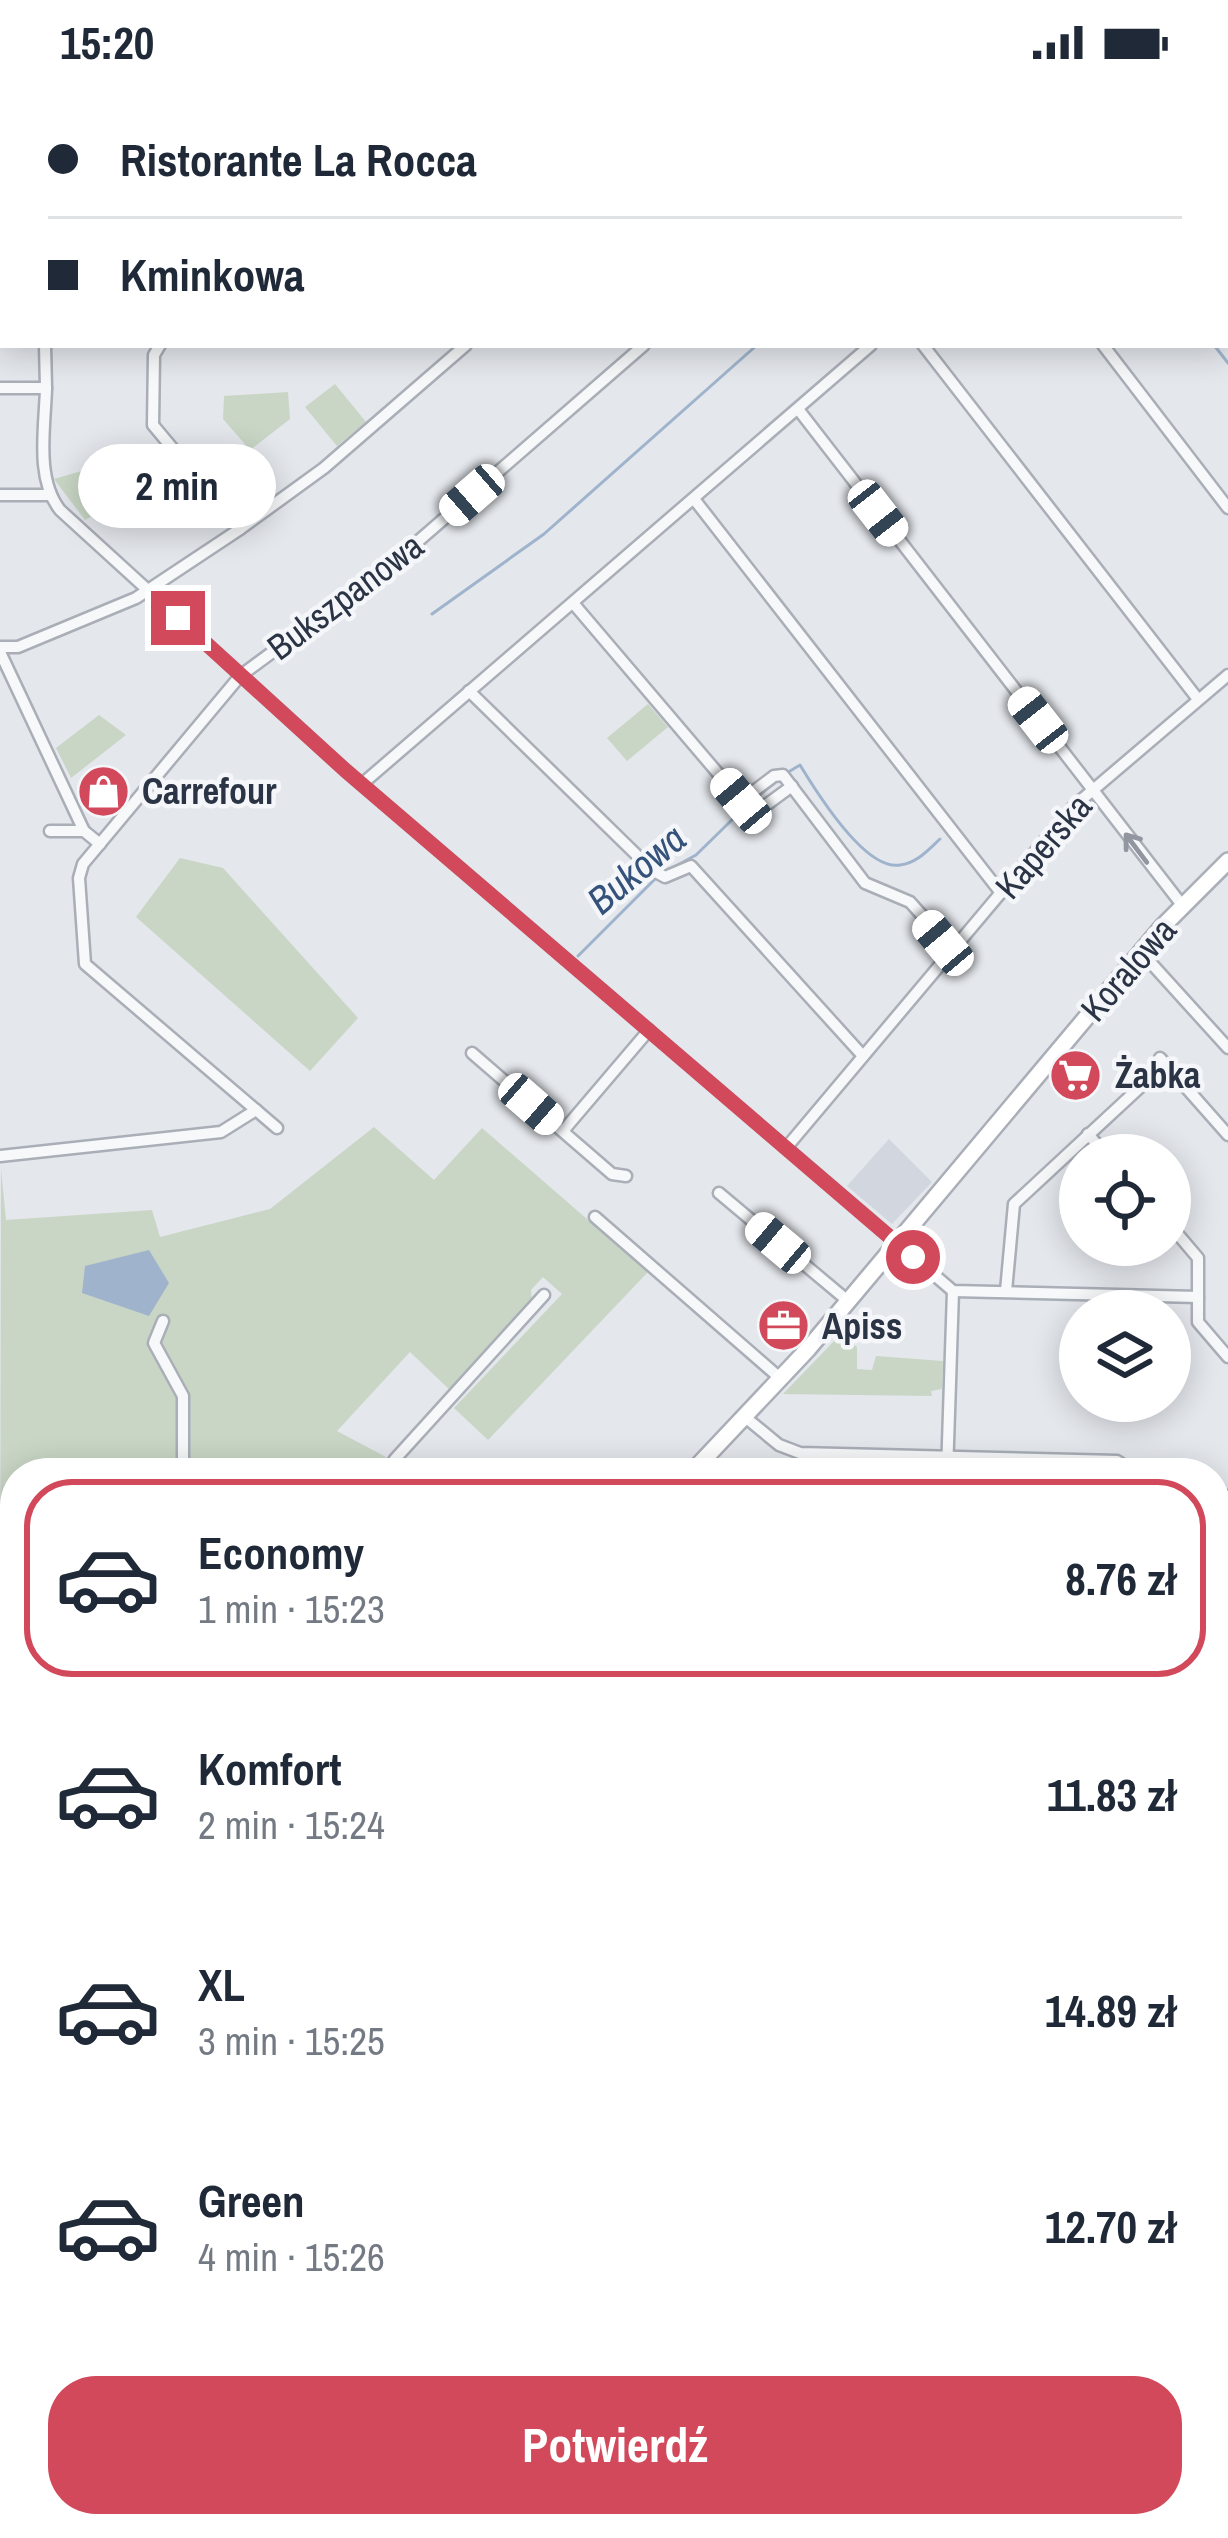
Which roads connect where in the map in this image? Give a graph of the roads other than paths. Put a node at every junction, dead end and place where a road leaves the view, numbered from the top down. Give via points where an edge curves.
1 (45, 348) edge
2 (158, 348) edge
3 (441, 348) edge
4 (463, 348) edge
5 (641, 348) edge
6 (868, 348) edge
7 (925, 348) edge
8 (1105, 348) edge
9 (451, 358) junction
10 (0, 388) edge
11 (46, 388) junction
12 (798, 409) junction
13 (0, 495) edge
14 (49, 495) junction
15 (694, 499) junction
16 (1228, 508) edge
17 (240, 529) junction
18 (147, 588) junction
19 (573, 603) junction
20 (0, 650) edge
21 (1228, 675) edge
22 (240, 676) junction
23 (469, 692) junction
24 (1197, 698) junction
25 (362, 784) junction
26 (792, 786) junction
27 (1091, 789) junction
28 (741, 801) junction
29 (50, 831) dead end
30 (84, 831) junction
31 (100, 844) junction
32 (1228, 861) edge
33 (1001, 893) junction
34 (1182, 905) junction
35 (953, 950) junction
36 (1141, 952) junction
37 (649, 1030) junction
38 (1226, 1043) edge
39 (472, 1053) dead end
40 (863, 1056) junction
41 (256, 1111) junction
42 (278, 1128) dead end
43 (562, 1131) junction
44 (1089, 1134) edge
45 (1228, 1135) edge
46 (786, 1148) junction
47 (0, 1156) edge
48 (1059, 1162) edge
49 (626, 1176) dead end
50 (719, 1193) dead end
51 (595, 1217) dead end
52 (896, 1243) junction
53 (1191, 1250) edge
54 (952, 1291) junction
55 (1006, 1291) junction
56 (544, 1295) dead end
57 (1198, 1297) junction
58 (848, 1301) junction
59 (164, 1321) dead end
60 (1228, 1357) edge
61 (781, 1379) junction
62 (745, 1418) junction
63 (947, 1456) junction
64 (183, 1458) edge
65 (401, 1458) edge
66 (706, 1458) edge
67 (1003, 1458) edge

1 - 11 street
2 - 17 street via 153,425
3 - 9 street
4 - 9 street
5 - 22 street, Bukszpanowa via 393,563
6 - 12 street
7 - 24 street
8 - 16 street
9 - 17 street
10 - 11 street
11 - 14 street
12 - 15 street
12 - 27 street
13 - 14 street
14 - 18 street
15 - 19 street
15 - 33 street
17 - 18 street
18 - 20 street
18 - 22 street
19 - 23 street
19 - 28 street
20 - 30 street
21 - 24 street, Kaperska
22 - 25 street
22 - 31 street, Bukszpanowa
23 - 25 street
23 - 40 street via 661,878 691,866
24 - 27 street, Kaperska
25 - 37 street
26 - 28 street via 758,812
26 - 28 street via 779,774
26 - 35 street via 865,883 910,902
27 - 33 street, Kaperska
34 -> 27 street
29 - 30 street
30 - 31 street
31 - 41 street, Bukszpanowa via 79,878 85,964
32 - 34 street, Koralowa
33 - 35 street, Kaperska
34 - 36 street, Koralowa
35 - 40 street, Kaperska
36 - 38 street
36 - 52 street, Koralowa
37 - 43 street
37 - 46 street
39 - 43 street
40 - 46 street, Kaperska
41 - 42 street
41 - 47 street via 221,1132
43 - 49 street via 612,1174
44 - 45 street via 1162,1061
46 - 52 street
48 - 55 street via 1014,1204
50 - 58 street
51 - 61 street
52 - 54 street
52 - 58 street, Koralowa
53 - 57 street
54 - 55 street
54 - 63 street
55 - 57 street
56 - 65 street
57 - 60 street via 1205,1336
58 - 61 street, Koralowa
59 - 64 street via 154,1343 183,1396
61 - 62 street, Koralowa
62 - 63 street via 800,1453
62 - 66 street, Koralowa
63 - 67 street

